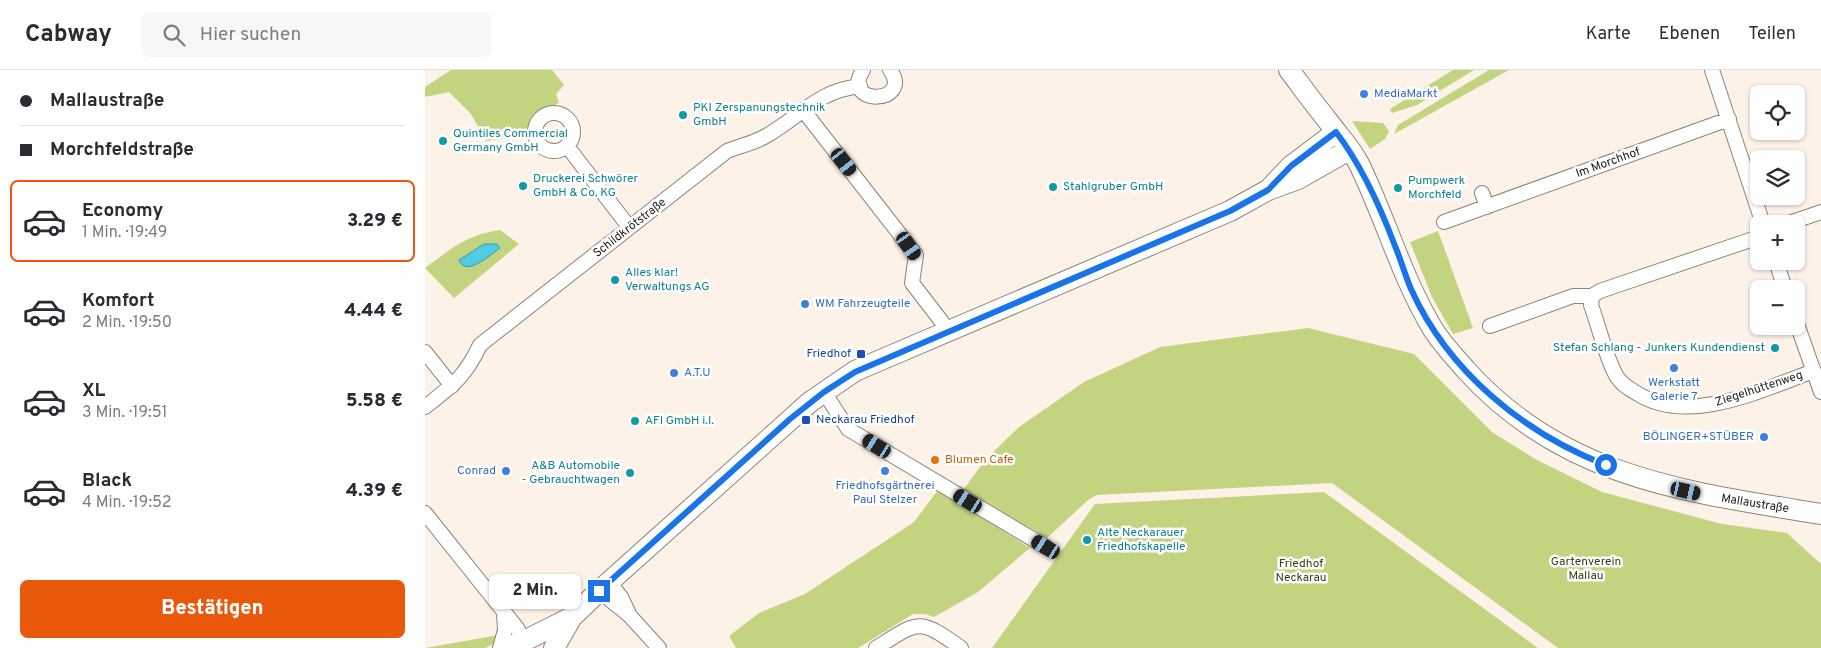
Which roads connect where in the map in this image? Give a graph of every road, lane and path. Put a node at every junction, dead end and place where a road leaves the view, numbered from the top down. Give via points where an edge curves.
1 (863, 70) edge
2 (889, 70) edge
3 (1289, 70) edge
4 (1713, 70) edge
5 (860, 86) junction
6 (803, 110) junction
7 (1729, 119) junction
8 (1336, 132) junction
9 (567, 146) dead end
10 (1349, 150) junction
11 (1268, 190) junction
12 (1821, 212) edge
13 (1760, 215) edge
14 (1805, 218) edge
15 (1445, 222) dead end
16 (629, 227) junction
17 (1750, 240) edge
18 (1592, 296) junction
19 (1490, 326) dead end
20 (946, 332) junction
21 (1801, 335) edge
22 (425, 352) edge
23 (1814, 371) junction
24 (452, 386) junction
25 (824, 392) junction
26 (1821, 392) edge
27 (425, 407) edge
28 (425, 513) edge
29 (1821, 514) edge
30 (1046, 547) dead end
31 (604, 586) junction
32 (504, 612) junction
33 (572, 617) junction
34 (525, 645) edge
35 (502, 648) edge
36 (554, 648) edge
37 (659, 648) edge
38 (876, 648) edge
39 (961, 648) edge

1 - 5 street
2 - 5 street via 893,83 883,96 867,95
3 - 8 main road, Mallaustraße
4 - 7 street
5 - 6 street, Schildkrötstraße via 833,90
6 - 16 street, Schildkrötstraße via 766,136 727,151
6 - 20 street via 916,255 912,283
7 - 13 street
7 - 15 street, Im Morchhof via 1485,200
8 - 10 main road, Mallaustraße
8 - 11 main road via 1291,166
9 - 16 street
10 - 11 main road via 1298,179
10 - 29 main road, Mallaustraße via 1358,162 1411,288 1431,327 1487,393 1514,414 1543,435 1589,459 1640,479 1701,495
11 - 20 main road via 1230,211
12 - 14 street
16 - 24 street, Schildkrötstraße via 480,344 469,368
17 - 18 street
18 - 19 street via 1573,296
18 - 23 street, Ziegelhüttenweg via 1591,305 1617,377 1628,388 1649,400 1685,406 1718,404
20 - 25 main road via 855,372
21 - 23 street
22 - 24 street
23 - 26 street
24 - 27 street, Schildkrötstraße
25 - 30 street via 848,429
25 - 31 main road
28 - 32 street
31 - 33 main road
31 - 37 street via 621,597 629,615
32 - 34 street
32 - 35 street
33 - 34 main road
33 - 36 main road
34 - 35 main road
38 - 39 street via 919,624 931,627

